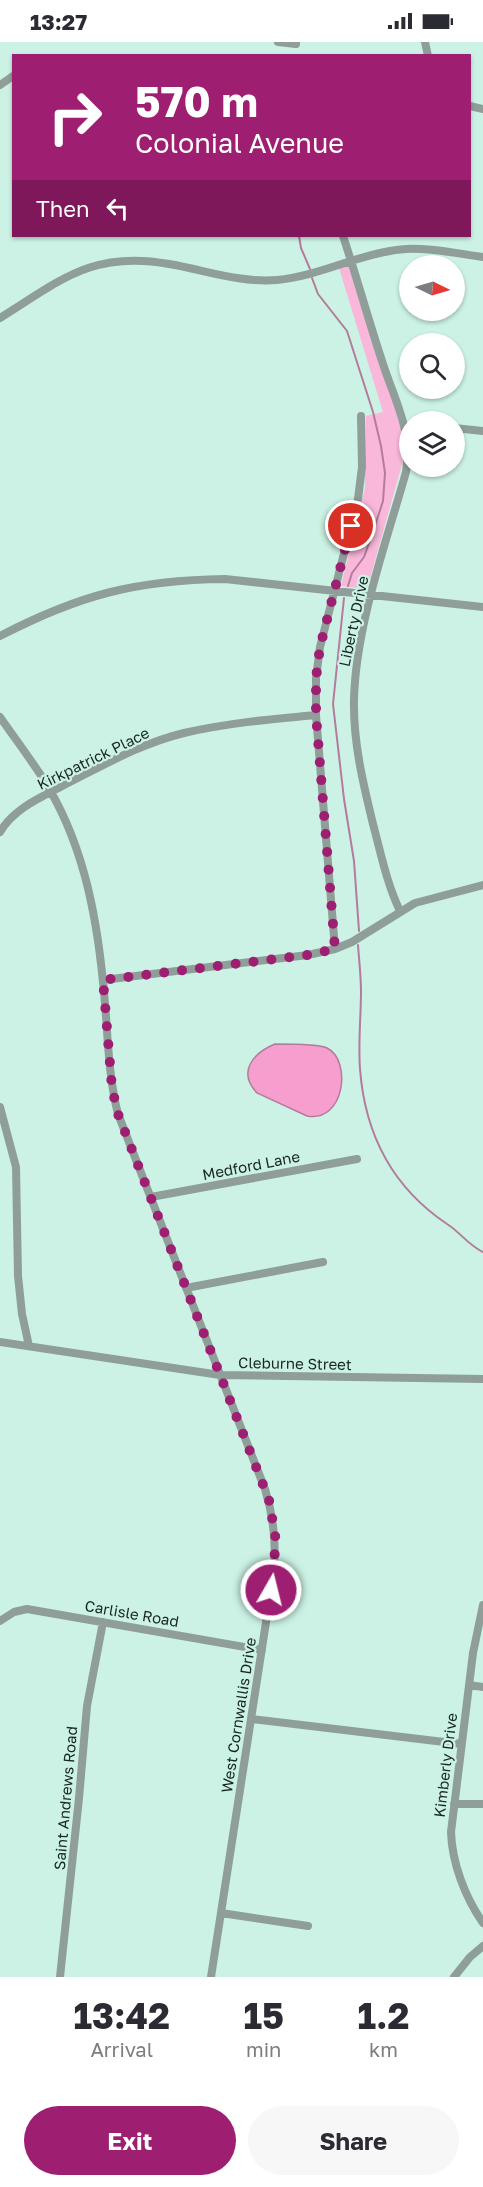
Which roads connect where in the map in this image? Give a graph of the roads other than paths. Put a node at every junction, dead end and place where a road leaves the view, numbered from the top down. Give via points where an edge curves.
1 (278, 42) edge
2 (296, 43) edge
3 (343, 237) edge
4 (483, 257) edge
5 (351, 261) junction
6 (0, 318) edge
7 (402, 411) edge
8 (361, 416) dead end
9 (465, 429) edge
10 (483, 431) edge
11 (405, 477) edge
12 (334, 591) junction
13 (370, 596) junction
14 (483, 607) edge
15 (0, 636) edge
16 (316, 715) junction
17 (0, 717) edge
18 (50, 792) junction
19 (0, 832) edge
20 (483, 885) edge
21 (400, 911) junction
22 (335, 949) junction
23 (103, 980) junction
24 (0, 1107) edge
25 (357, 1159) dead end
26 (151, 1197) junction
27 (323, 1262) dead end
28 (186, 1288) junction
29 (0, 1342) edge
30 (29, 1346) junction
31 (220, 1375) junction
32 (483, 1379) edge
33 (483, 1605) edge
34 (0, 1621) edge
35 (103, 1622) junction
36 (262, 1650) junction
37 (469, 1685) junction
38 (483, 1687) edge
39 (252, 1719) junction
40 (461, 1744) junction
41 (454, 1804) junction
42 (483, 1804) edge
43 (221, 1913) junction
44 (483, 1923) edge
45 (308, 1926) dead end
46 (483, 1946) edge
47 (60, 1977) edge
48 (211, 1977) edge
49 (454, 1977) edge

1 - 2 street
3 - 5 street, Liberty Drive
4 - 5 street via 407,249
5 - 6 street via 288,279 265,280 136,260 100,264 43,289
5 - 7 street, Liberty Drive via 383,365
8 - 12 street via 358,499
9 - 10 street
11 - 13 street, Liberty Drive
12 - 13 street
12 - 15 street via 225,579 161,582 85,598
12 - 16 street via 320,647
13 - 14 street
13 - 21 street, Liberty Drive via 356,674 355,733 361,776 391,892
16 - 18 street, Kirkpatrick Place via 183,733 117,758
16 - 22 street
17 - 18 street, West Cornwallis Drive
18 - 19 street, Kirkpatrick Place via 9,818
18 - 23 street, West Cornwallis Drive via 85,875
20 - 21 street via 414,903
21 - 22 street
22 - 23 street
23 - 26 street, West Cornwallis Drive via 115,1101
24 - 30 street via 16,1167 18,1276
25 - 26 street, Medford Lane
26 - 28 street, West Cornwallis Drive
27 - 28 street
28 - 31 street, West Cornwallis Drive
29 - 30 street, Cleburne Street
30 - 31 street, Cleburne Street
31 - 32 street, Cleburne Street
31 - 36 street, West Cornwallis Drive via 265,1489 275,1529 275,1563
33 - 37 street, Kimberly Drive
34 - 35 street, Carlisle Road via 14,1611 27,1609
35 - 36 street, Carlisle Road
35 - 47 street, Saint Andrews Road via 87,1706
36 - 39 street, West Cornwallis Drive
37 - 38 street
37 - 40 street, Kimberly Drive
39 - 40 street
39 - 43 street, West Cornwallis Drive
40 - 41 street, Kimberly Drive
41 - 42 street
41 - 44 street, Kimberly Drive via 452,1853
43 - 45 street
43 - 48 street, West Cornwallis Drive
46 - 49 street

